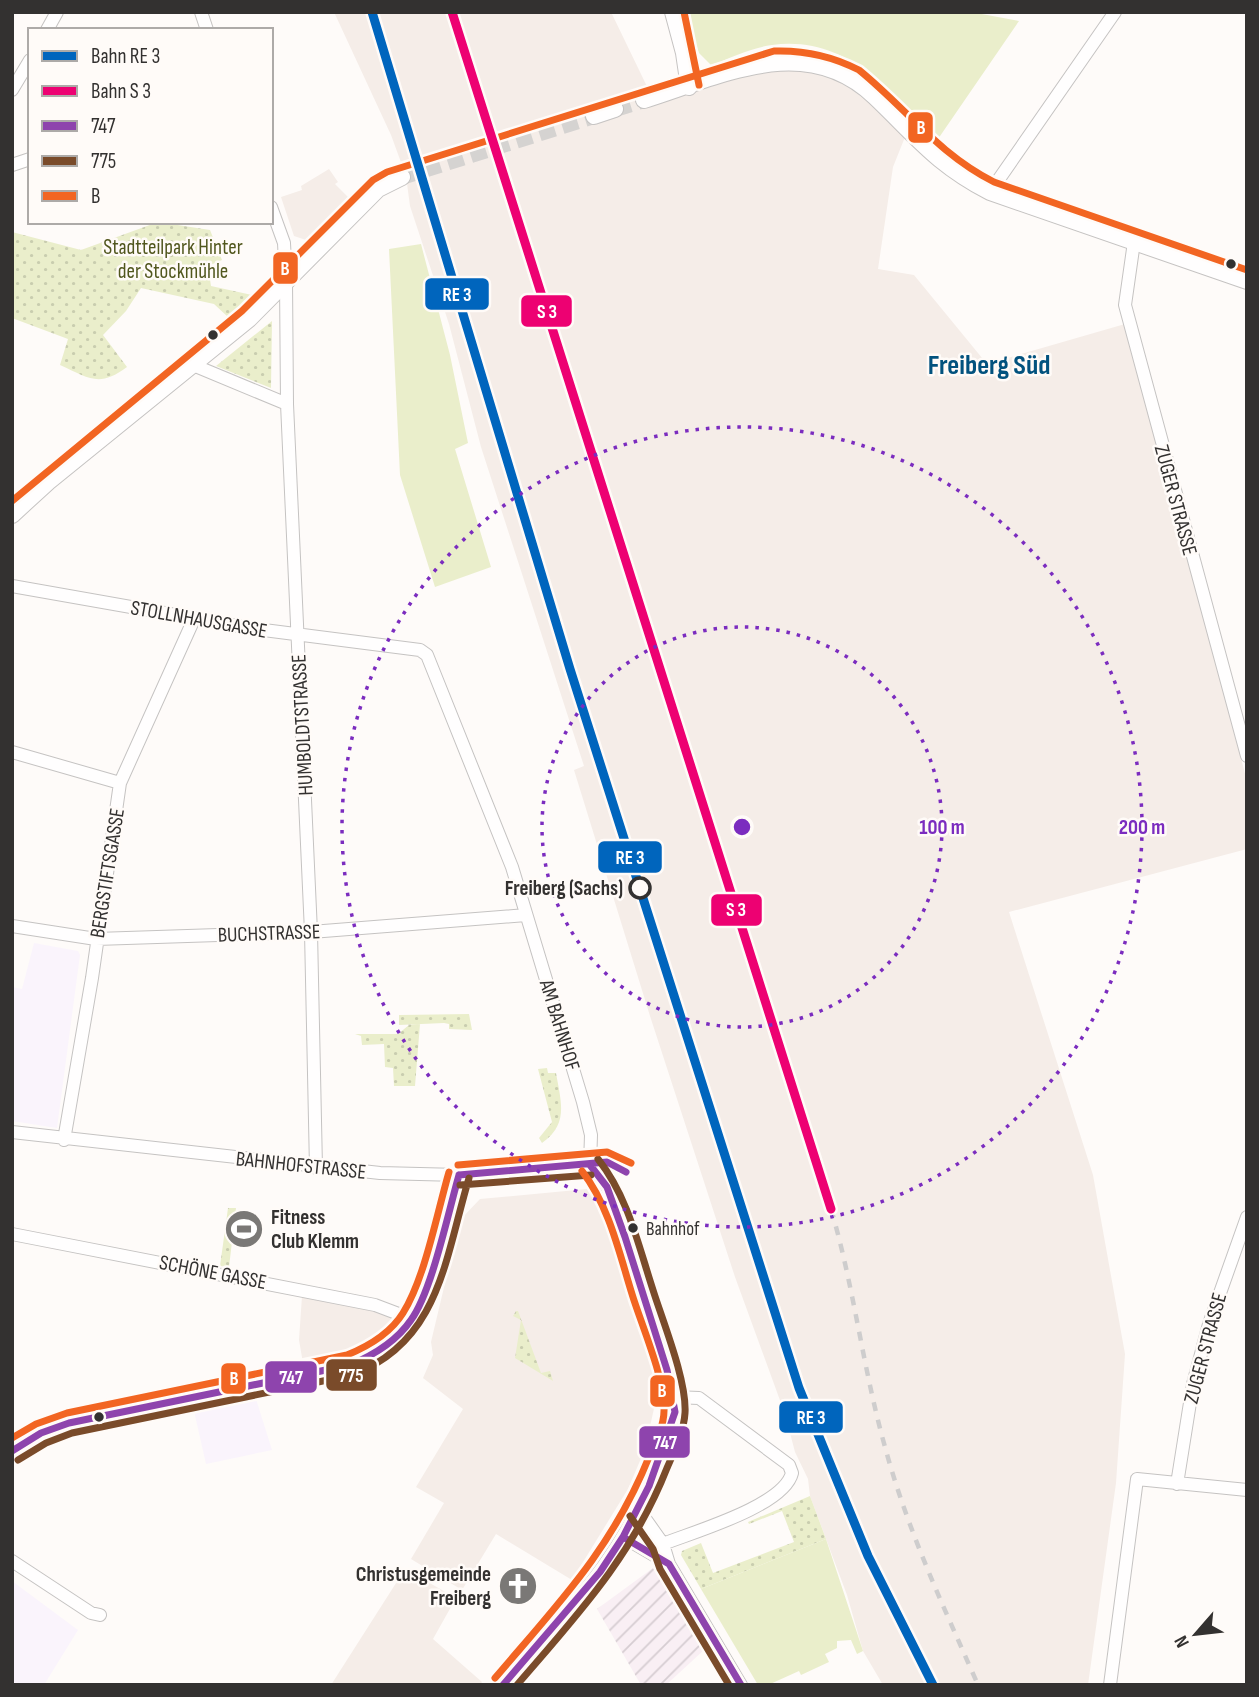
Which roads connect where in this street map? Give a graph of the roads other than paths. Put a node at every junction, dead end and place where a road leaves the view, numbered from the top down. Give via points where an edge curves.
1 (57, 12) edge
2 (673, 12) edge
3 (1115, 12) edge
4 (48, 28) edge
5 (28, 63) edge
6 (689, 87) junction
7 (12, 90) edge
8 (644, 100) tunnel mouth
9 (615, 109) tunnel mouth
10 (594, 116) tunnel mouth
11 (402, 177) tunnel mouth
12 (990, 192) junction
13 (273, 213) edge
14 (1134, 242) junction
15 (286, 281) junction
16 (1247, 281) edge
17 (193, 365) junction
18 (287, 404) junction
19 (12, 515) edge
20 (12, 586) edge
21 (194, 618) junction
22 (297, 635) junction
23 (427, 654) joint
24 (12, 752) edge
25 (1247, 757) edge
26 (120, 783) junction
27 (526, 915) junction
28 (12, 926) edge
29 (311, 932) junction
30 (96, 939) junction
31 (12, 1132) edge
32 (64, 1140) junction
33 (590, 1165) junction
34 (316, 1168) junction
35 (459, 1175) junction
36 (1247, 1217) edge
37 (12, 1234) edge
38 (412, 1319) junction
39 (674, 1397) junction
40 (12, 1451) edge
41 (1177, 1484) junction
42 (1247, 1490) edge
43 (639, 1510) junction
44 (623, 1537) junction
45 (663, 1544) junction
46 (12, 1561) edge
47 (669, 1564) junction
48 (100, 1615) dead end
49 (503, 1685) edge
50 (741, 1685) edge
51 (1110, 1685) edge

1 - 4 street
2 - 6 street
3 - 12 street
5 - 7 street
6 - 8 street
6 - 12 street via 776,61 800,61 838,71 874,96 957,175
9 - 10 street
11 - 15 street via 378,190
12 - 14 street
13 - 15 street, HUMBOLDTSTRASSE via 284,243
14 - 16 street
14 - 25 street, ZUGER STRASSE via 1125,305
15 - 17 street
15 - 18 street, HUMBOLDTSTRASSE
17 - 18 street
17 - 19 street
18 - 22 street, HUMBOLDTSTRASSE
20 - 21 street, STOLLNHAUSGASSE
21 - 22 street, STOLLNHAUSGASSE
21 - 26 street, BERGSTIFTSGASSE
22 - 23 street, STOLLNHAUSGASSE
22 - 29 street, HUMBOLDTSTRASSE
23 - 27 street, AM BAHNHOF via 512,867
24 - 26 street
26 - 30 street, BERGSTIFTSGASSE
27 - 29 street, BUCHSTRASSE
27 - 33 street, AM BAHNHOF via 592,1135
28 - 30 street, BUCHSTRASSE
29 - 30 street, BUCHSTRASSE
29 - 34 street, HUMBOLDTSTRASSE
30 - 32 street, BERGSTIFTSGASSE
31 - 32 street, BAHNHOFSTRASSE
32 - 34 street, BAHNHOFSTRASSE
33 - 35 street, BAHNHOFSTRASSE
33 - 39 street via 607,1187
34 - 35 street, BAHNHOFSTRASSE
35 - 38 street
36 - 41 street, ZUGER STRASSE via 1193,1384
37 - 38 street, SCHÖNE GASSE via 375,1305
38 - 40 street via 384,1348 350,1365 69,1423
39 - 43 street via 666,1446
39 - 45 street via 699,1398 789,1465 792,1473 782,1491 758,1505
41 - 42 street
41 - 51 street via 1137,1479
43 - 44 street
43 - 45 street
44 - 47 street
44 - 49 street via 593,1581
45 - 47 street
46 - 48 street via 91,1614
47 - 50 street

